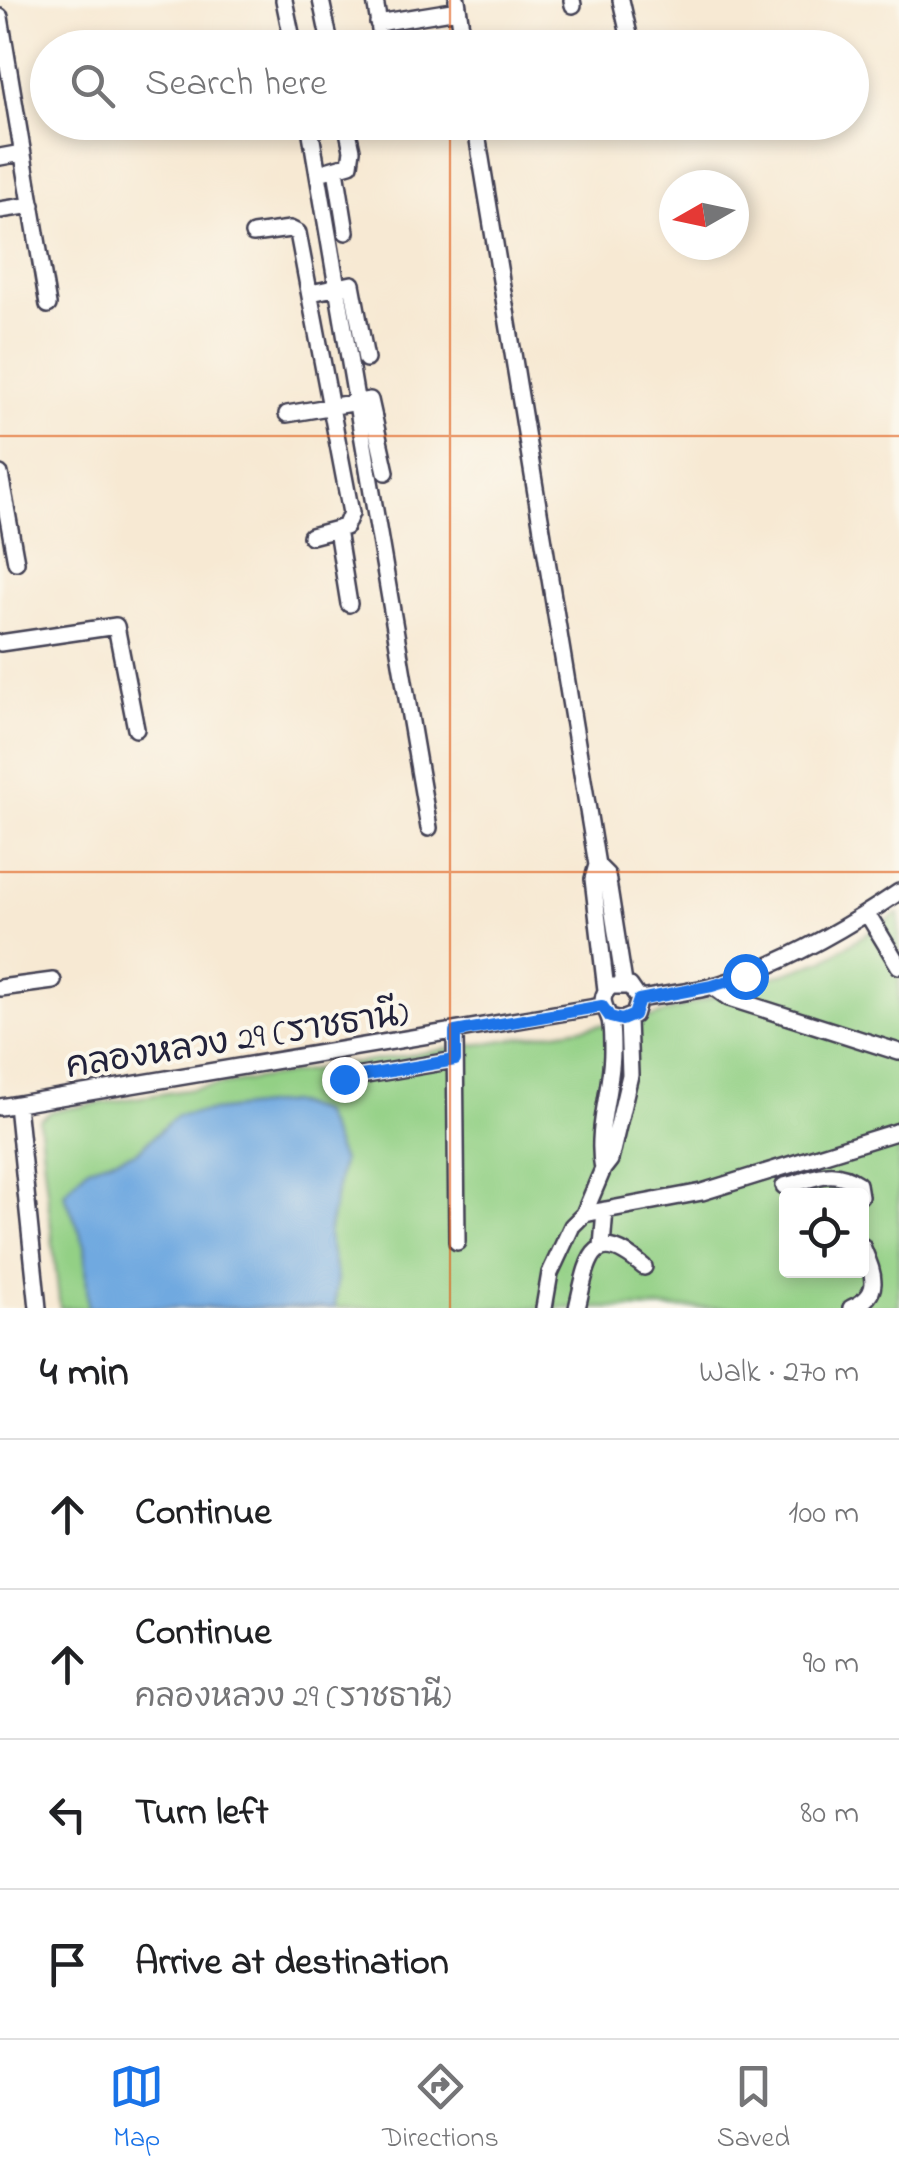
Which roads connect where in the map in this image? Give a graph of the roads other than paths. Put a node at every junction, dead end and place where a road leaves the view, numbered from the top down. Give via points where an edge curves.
1 (284, 0) edge
2 (321, 0) edge
3 (375, 0) edge
4 (621, 0) edge
5 (457, 5) edge
6 (0, 17) edge
7 (378, 23) junction
8 (290, 30) edge
9 (327, 30) edge
10 (379, 30) edge
11 (461, 30) edge
12 (628, 30) edge
13 (316, 140) edge
14 (350, 140) edge
15 (478, 140) edge
16 (22, 154) junction
17 (0, 157) edge
18 (328, 171) junction
19 (32, 205) junction
20 (0, 210) edge
21 (346, 232) dead end
22 (253, 234) dead end
23 (339, 286) junction
24 (311, 294) junction
25 (48, 305) dead end
26 (366, 359) dead end
27 (358, 401) junction
28 (333, 406) junction
29 (287, 414) dead end
30 (386, 472) dead end
31 (0, 474) edge
32 (376, 509) junction
33 (351, 513) junction
34 (337, 530) junction
35 (311, 536) dead end
36 (16, 562) dead end
37 (350, 604) dead end
38 (0, 643) edge
39 (136, 728) dead end
40 (428, 828) dead end
41 (597, 865) junction
42 (899, 892) edge
43 (867, 913) junction
44 (899, 966) edge
45 (53, 982) dead end
46 (624, 983) junction
47 (712, 986) junction
48 (0, 988) edge
49 (639, 1000) junction
50 (606, 1004) junction
51 (628, 1019) junction
52 (455, 1032) junction
53 (899, 1052) edge
54 (455, 1060) junction
55 (344, 1079) dead end
56 (8, 1106) edge
57 (899, 1130) edge
58 (603, 1169) junction
59 (784, 1186) dead end
60 (859, 1188) edge
61 (606, 1210) junction
62 (584, 1214) junction
63 (457, 1242) dead end
64 (602, 1246) junction
65 (869, 1260) edge
66 (644, 1267) dead end
67 (38, 1308) edge
68 (544, 1308) edge
69 (576, 1308) edge
70 (850, 1308) edge

1 - 8 street
2 - 9 street
3 - 7 street
4 - 12 street
5 - 7 street
5 - 11 street
6 - 16 street
7 - 10 street
13 - 18 street
14 - 18 street via 350,164
15 - 41 street
16 - 17 street
16 - 19 street
18 - 21 street
18 - 23 street
19 - 20 street
19 - 25 street
22 - 24 street via 296,230
23 - 24 street
23 - 26 street via 354,289
23 - 27 street
24 - 28 street
27 - 28 street
27 - 30 street via 372,402
27 - 32 street
28 - 29 street
28 - 33 street
31 - 36 street
32 - 33 street
32 - 40 street
33 - 34 street
34 - 35 street
34 - 37 street
38 - 39 street via 116,626
41 - 46 street via 607,876
41 - 50 street
42 - 43 street
43 - 44 street
43 - 47 street via 783,959
45 - 48 street
46 - 49 street
46 - 50 street
47 - 49 street
47 - 53 street via 730,998
49 - 51 street
50 - 51 street
50 - 52 street, คลองหลวง 29 (ราชธานี)
50 - 58 street via 612,1055 599,1149
51 - 58 street via 630,1074
52 - 54 street
52 - 56 street, คลองหลวง 29 (ราชธานี)
54 - 55 street
54 - 63 street
56 - 67 street
57 - 61 street via 702,1192
58 - 62 street
59 - 60 street via 836,1174
61 - 62 street
61 - 64 street
62 - 68 street via 550,1273
64 - 66 street via 625,1251
64 - 69 street via 590,1257
65 - 70 street via 872,1288

